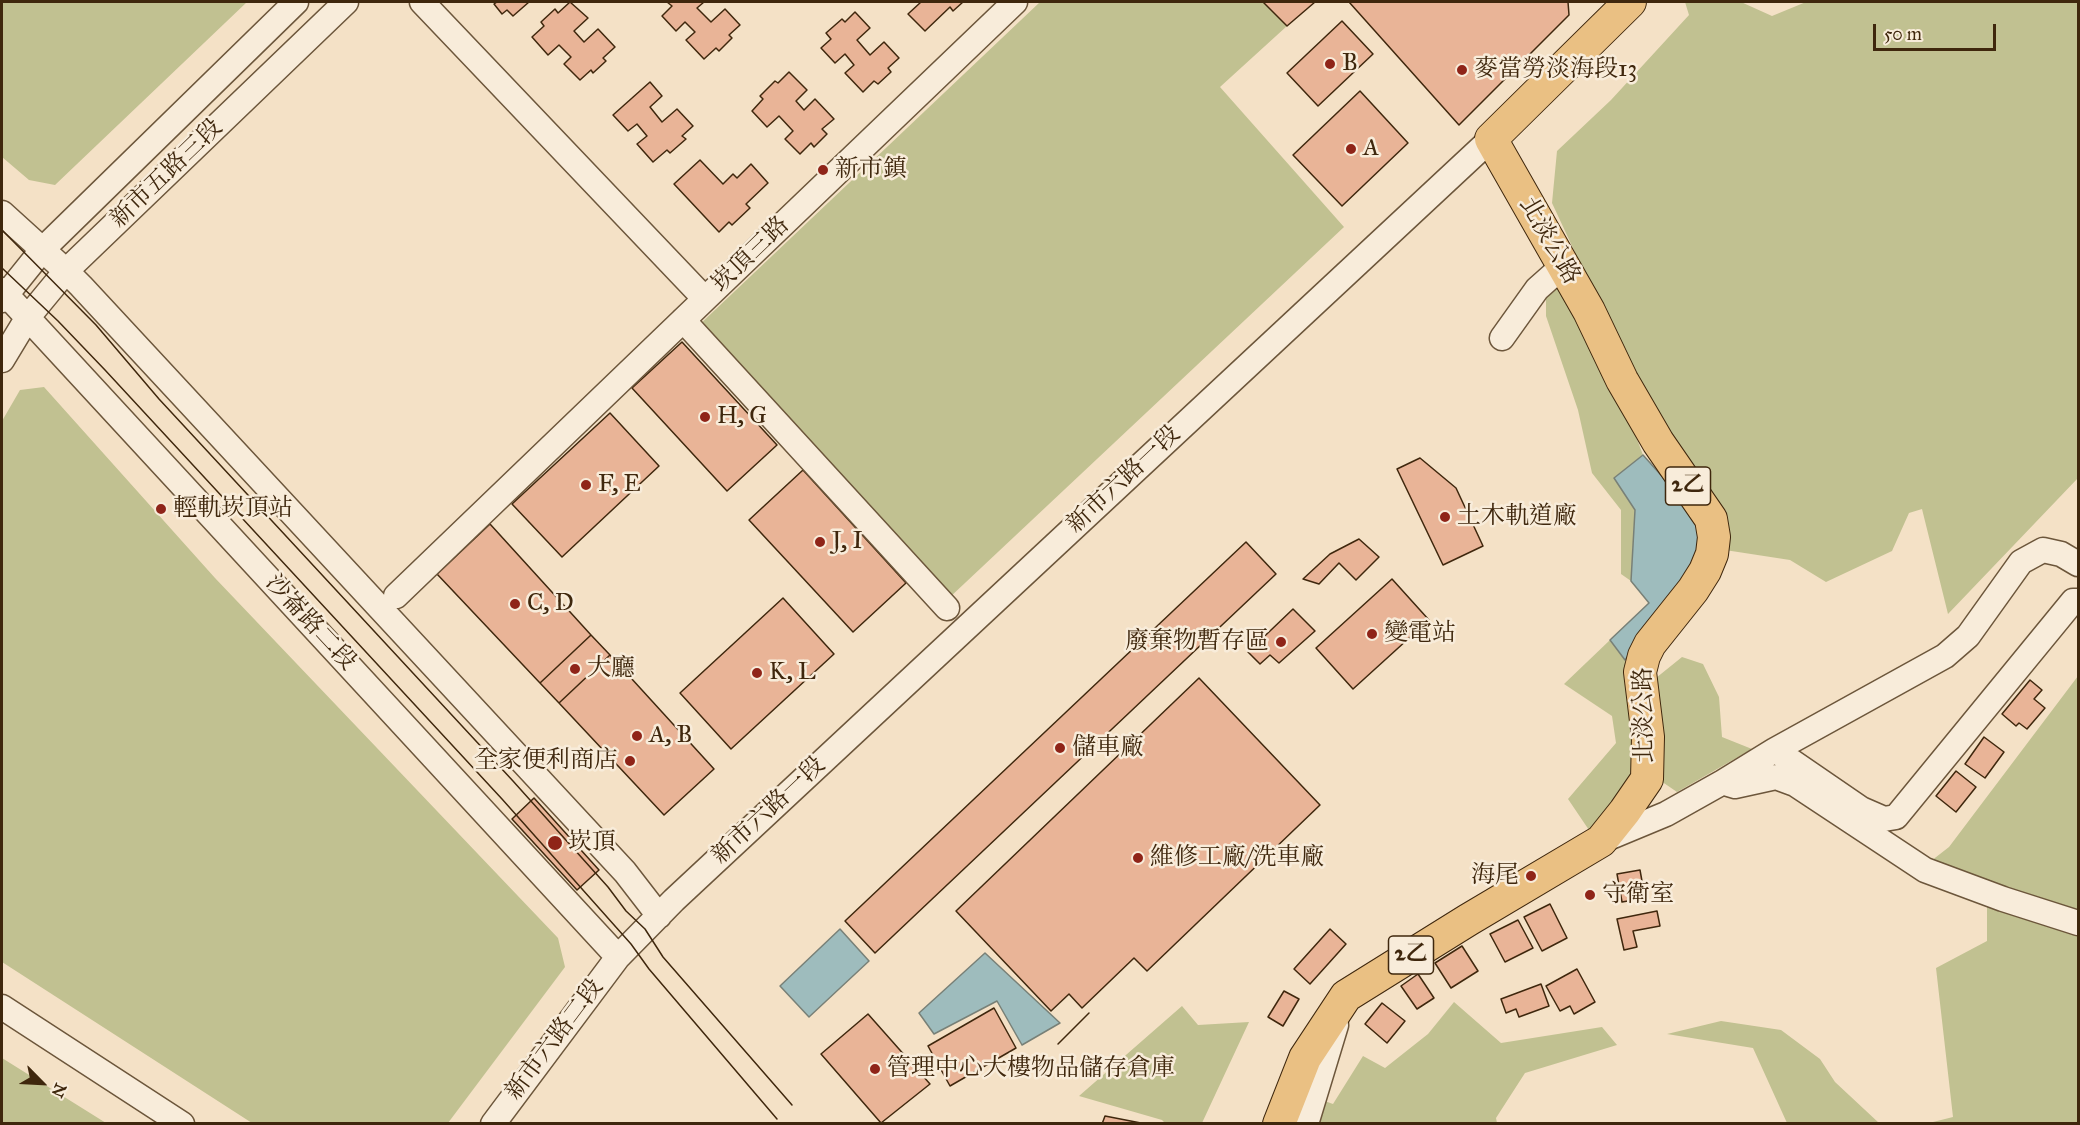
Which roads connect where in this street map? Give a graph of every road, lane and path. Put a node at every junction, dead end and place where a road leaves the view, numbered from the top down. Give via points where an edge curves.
1 (297, 2) edge
2 (346, 2) edge
3 (422, 2) edge
4 (1015, 2) edge
5 (1630, 2) edge
6 (1491, 139) junction
7 (2, 213) edge
8 (43, 249) junction
9 (1564, 265) junction
10 (66, 271) junction
11 (3, 295) edge
12 (705, 299) junction
13 (28, 317) junction
14 (683, 320) junction
15 (1502, 338) dead end
16 (2, 360) edge
17 (2079, 564) edge
18 (396, 596) dead end
19 (2079, 601) edge
20 (947, 608) dead end
21 (1775, 750) junction
22 (1723, 782) junction
23 (1637, 794) junction
24 (1666, 814) junction
25 (1601, 841) junction
26 (659, 916) junction
27 (2079, 923) edge
28 (618, 957) junction
29 (1346, 996) junction
30 (2, 1007) edge
31 (182, 1124) edge
32 (493, 1124) edge
33 (1279, 1124) edge
34 (1306, 1124) edge

1 - 8 street, 新市五路三段
2 - 10 street, 新市五路三段
3 - 12 street, 崁頂三路
4 - 12 street, 崁頂三路
5 - 6 main road, 新市六路一段
6 - 9 main road, 北淡公路 / 2乙
6 - 26 street, 新市六路一段
7 - 8 street
8 - 10 street
8 - 11 street, 新市五路三段
9 - 15 street via 1537,289
9 - 23 main road, 北淡公路 / 2乙 via 1622,380 1658,442 1711,519 1714,537 1705,571 1644,656 1640,672 1648,737 1647,779
10 - 13 street, 新市五路三段
10 - 26 street via 617,863
11 - 13 street, 沙崙路二段
12 - 14 street
13 - 16 street, 新市五路三段
13 - 28 street, 沙崙路二段
14 - 18 street
14 - 20 street
17 - 21 street via 2043,550 2020,562 1968,636 1945,656
19 - 21 street via 2073,601 1896,817 1884,819 1862,809
21 - 22 street
22 - 24 street
22 - 27 street via 1735,786 1776,777 1795,784 1925,870
23 - 24 street
23 - 25 main road, 北淡公路 / 2乙
24 - 25 street
25 - 29 main road, 北淡公路 / 2乙
26 - 28 street, 新市六路一段
28 - 32 street, 新市六路二段
29 - 33 main road, 北淡公路 / 2乙 via 1305,1058
29 - 34 street
30 - 31 street

